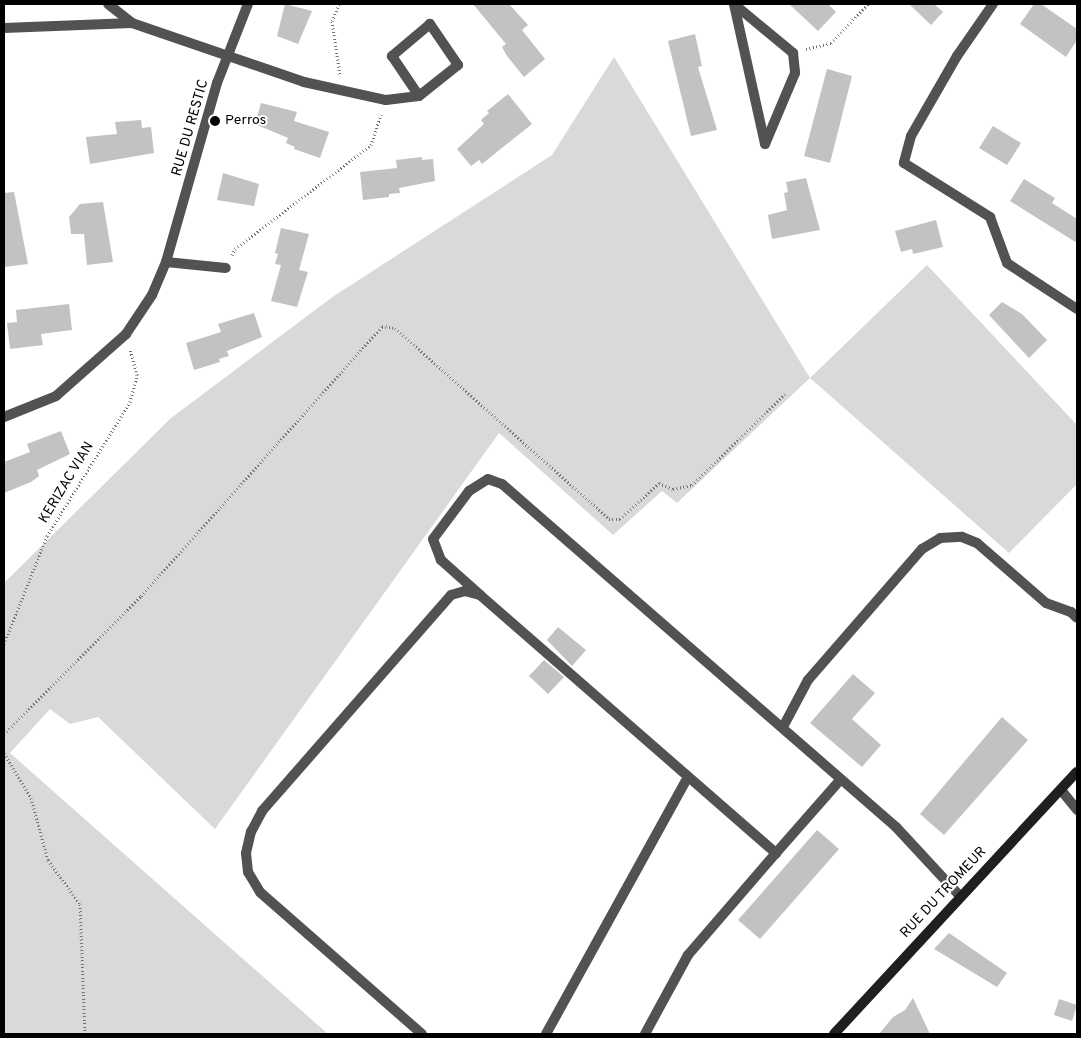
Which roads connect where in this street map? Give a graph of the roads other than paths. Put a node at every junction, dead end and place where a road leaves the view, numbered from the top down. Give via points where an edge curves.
1 (108, 4) edge
2 (248, 4) edge
3 (994, 4) edge
4 (132, 23) junction
5 (4, 28) edge
6 (793, 53) joint
7 (228, 57) junction
8 (419, 96) junction
9 (166, 262) junction
10 (226, 268) road end
11 (1077, 309) edge
12 (4, 417) edge
13 (480, 595) junction
14 (1077, 618) edge
15 (783, 727) junction
16 (1077, 772) edge
17 (688, 777) junction
18 (841, 779) junction
19 (1061, 790) junction
20 (1077, 810) edge
21 (776, 853) junction
22 (960, 896) junction
23 (422, 1034) edge
24 (546, 1034) edge
25 (645, 1034) edge
26 (834, 1034) edge

1 - 4 street
2 - 7 street, RUE DU RESTIC
3 - 11 street via 957,56 911,136 904,163 990,217 1007,263
4 - 5 street
4 - 7 street
6 - 6 street via 734,4 765,144 795,73
7 - 8 street via 342,93 386,100
7 - 9 street, RUE DU RESTIC via 217,83
8 - 8 street via 458,65 430,24 392,56
9 - 10 street
9 - 12 street, RUE DU RESTIC via 152,295 126,334 56,396
13 - 15 street via 441,560 433,540 469,491 488,479 502,484
13 - 17 street
13 - 23 street via 465,591 451,595 262,811 251,832 246,853 248,872 260,892
14 - 15 street via 1071,612 1046,603 977,543 962,537 940,538 922,549 808,680
15 - 18 street
16 - 19 main road, RUE DU TROMEUR
17 - 21 street
17 - 24 street
18 - 21 street
18 - 22 street via 896,827
19 - 20 street
19 - 22 main road, RUE DU TROMEUR
21 - 25 street via 688,955
22 - 26 main road, RUE DU TROMEUR

